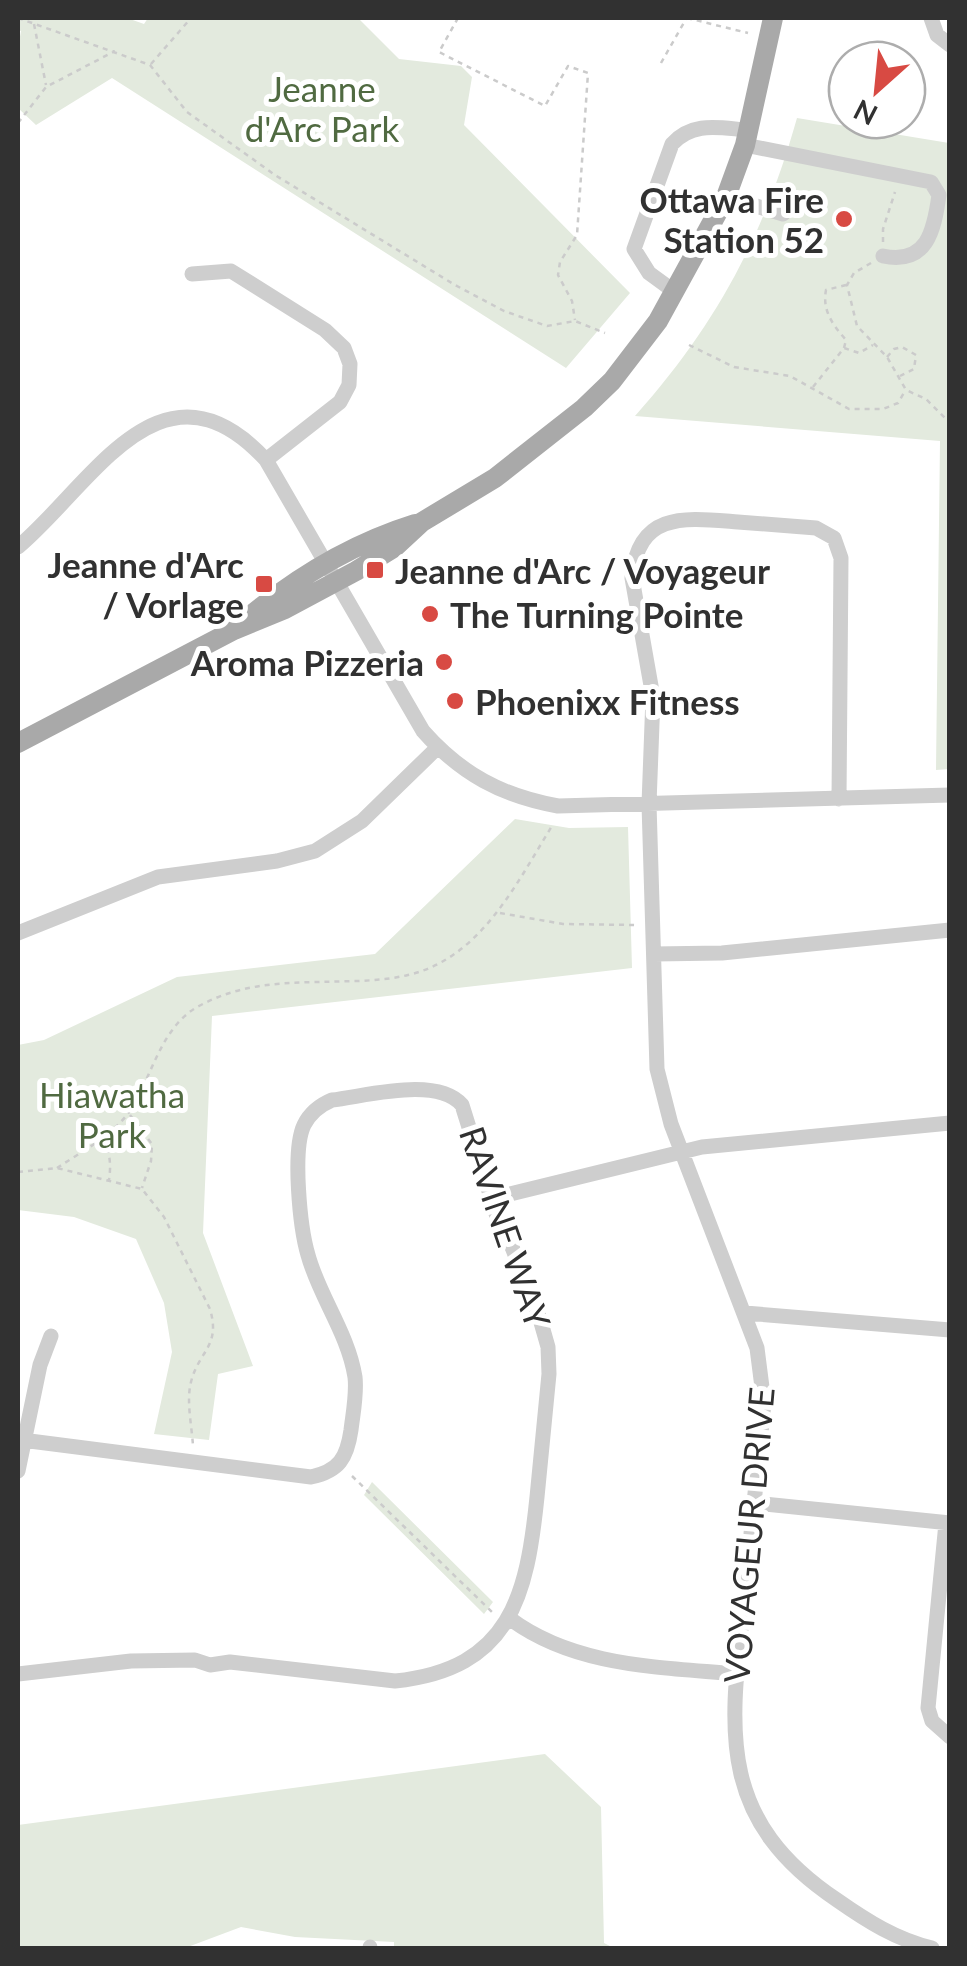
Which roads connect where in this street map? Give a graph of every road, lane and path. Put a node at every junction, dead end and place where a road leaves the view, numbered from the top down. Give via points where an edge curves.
1 (18, 18) edge
2 (191, 18) edge
3 (458, 18) edge
4 (687, 18) edge
5 (931, 18) edge
6 (34, 22) junction
7 (770, 24) edge
8 (950, 45) edge
9 (116, 50) junction
10 (661, 63) dead end
11 (150, 65) junction
12 (46, 87) junction
13 (18, 123) edge
14 (747, 137) junction
15 (900, 176) junction
16 (726, 197) junction
17 (783, 214) dead end
18 (883, 256) junction
19 (192, 274) dead end
20 (848, 285) junction
21 (675, 292) junction
22 (575, 321) junction
23 (605, 334) dead end
24 (689, 344) dead end
25 (874, 345) junction
26 (844, 348) junction
27 (887, 358) junction
28 (898, 377) junction
29 (813, 386) junction
30 (906, 390) junction
31 (950, 423) edge
32 (266, 460) junction
33 (18, 544) edge
34 (331, 573) junction
35 (18, 744) edge
36 (438, 747) junction
37 (950, 795) edge
38 (839, 799) junction
39 (649, 804) junction
40 (552, 826) dead end
41 (498, 912) junction
42 (653, 925) junction
43 (950, 930) edge
44 (18, 934) edge
45 (654, 954) junction
46 (128, 1113) junction
47 (950, 1123) edge
48 (100, 1140) junction
49 (681, 1152) junction
50 (57, 1168) junction
51 (18, 1172) edge
52 (108, 1181) junction
53 (142, 1189) junction
54 (490, 1199) junction
55 (745, 1313) junction
56 (950, 1330) edge
57 (50, 1336) dead end
58 (22, 1440) junction
59 (188, 1462) junction
60 (340, 1465) junction
61 (18, 1471) edge
62 (754, 1503) junction
63 (948, 1523) edge
64 (507, 1622) junction
65 (18, 1674) edge
66 (737, 1674) junction
67 (950, 1737) edge
68 (932, 1948) edge

1 - 6 path
2 - 11 path
3 - 22 path via 440,52 544,106 568,66 588,74 578,234 558,275
4 - 7 path
4 - 10 path
5 - 8 street
6 - 9 path
6 - 12 path
7 - 14 main road
9 - 11 path
9 - 12 path
11 - 22 path via 187,112 356,226 504,311 547,326
12 - 13 path
14 - 15 street
14 - 16 main road
14 - 21 street via 695,127 672,144 634,250 649,273
15 - 18 path via 882,229
15 - 18 street via 931,182 939,194 936,216 917,254 902,260
16 - 17 street
16 - 21 main road
18 - 20 path via 854,273
19 - 32 street via 230,271 344,348 349,385 340,402
20 - 25 path via 857,326
20 - 26 path via 824,296
21 - 34 main road via 640,346 584,408 395,547
22 - 23 path
24 - 29 path via 734,367
25 - 26 path via 860,353
25 - 27 path
26 - 29 path
27 - 28 path
27 - 28 path via 902,347 916,355 914,368
28 - 30 path
29 - 30 path via 850,409 898,403
30 - 31 path
32 - 33 street via 218,424 161,421 127,438
32 - 34 street
34 - 35 main road via 275,596 234,630
34 - 36 street via 400,696
36 - 39 street via 487,785 538,802
36 - 44 street via 362,821 315,851 158,878
37 - 38 street
38 - 39 street
38 - 39 street, VOYAGEUR DRIVE via 842,558 834,538 816,528 683,518 655,529 633,562 653,697
39 - 42 street, VOYAGEUR DRIVE
40 - 41 path
41 - 42 path via 564,924
41 - 46 path via 467,944 411,975 261,983 195,1008 173,1029
42 - 45 street, VOYAGEUR DRIVE
43 - 45 street
45 - 49 street, VOYAGEUR DRIVE via 657,1069
46 - 48 path
46 - 53 path via 152,1144
47 - 49 street
48 - 50 path
48 - 52 path via 109,1156
49 - 54 street
49 - 55 street, VOYAGEUR DRIVE
50 - 51 path
50 - 52 path
52 - 53 path
53 - 59 path via 164,1217 215,1325 190,1385
54 - 60 street, RAVINE WAY via 468,1115 454,1096 418,1090 332,1100 305,1123 299,1185 308,1253 354,1374 351,1433
54 - 64 street, RAVINE WAY via 548,1347 531,1553
55 - 56 street
55 - 62 street, VOYAGEUR DRIVE via 758,1348 764,1403
57 - 58 street
58 - 59 street
58 - 61 street
59 - 60 street via 311,1477
60 - 64 path
62 - 63 street
62 - 66 street, VOYAGEUR DRIVE
63 - 67 street via 928,1708
64 - 65 street, RAVINE WAY via 452,1667 396,1682 195,1660
64 - 66 street via 595,1658
66 - 68 street, VOYAGEUR DRIVE via 732,1718 741,1780 775,1846 864,1918

